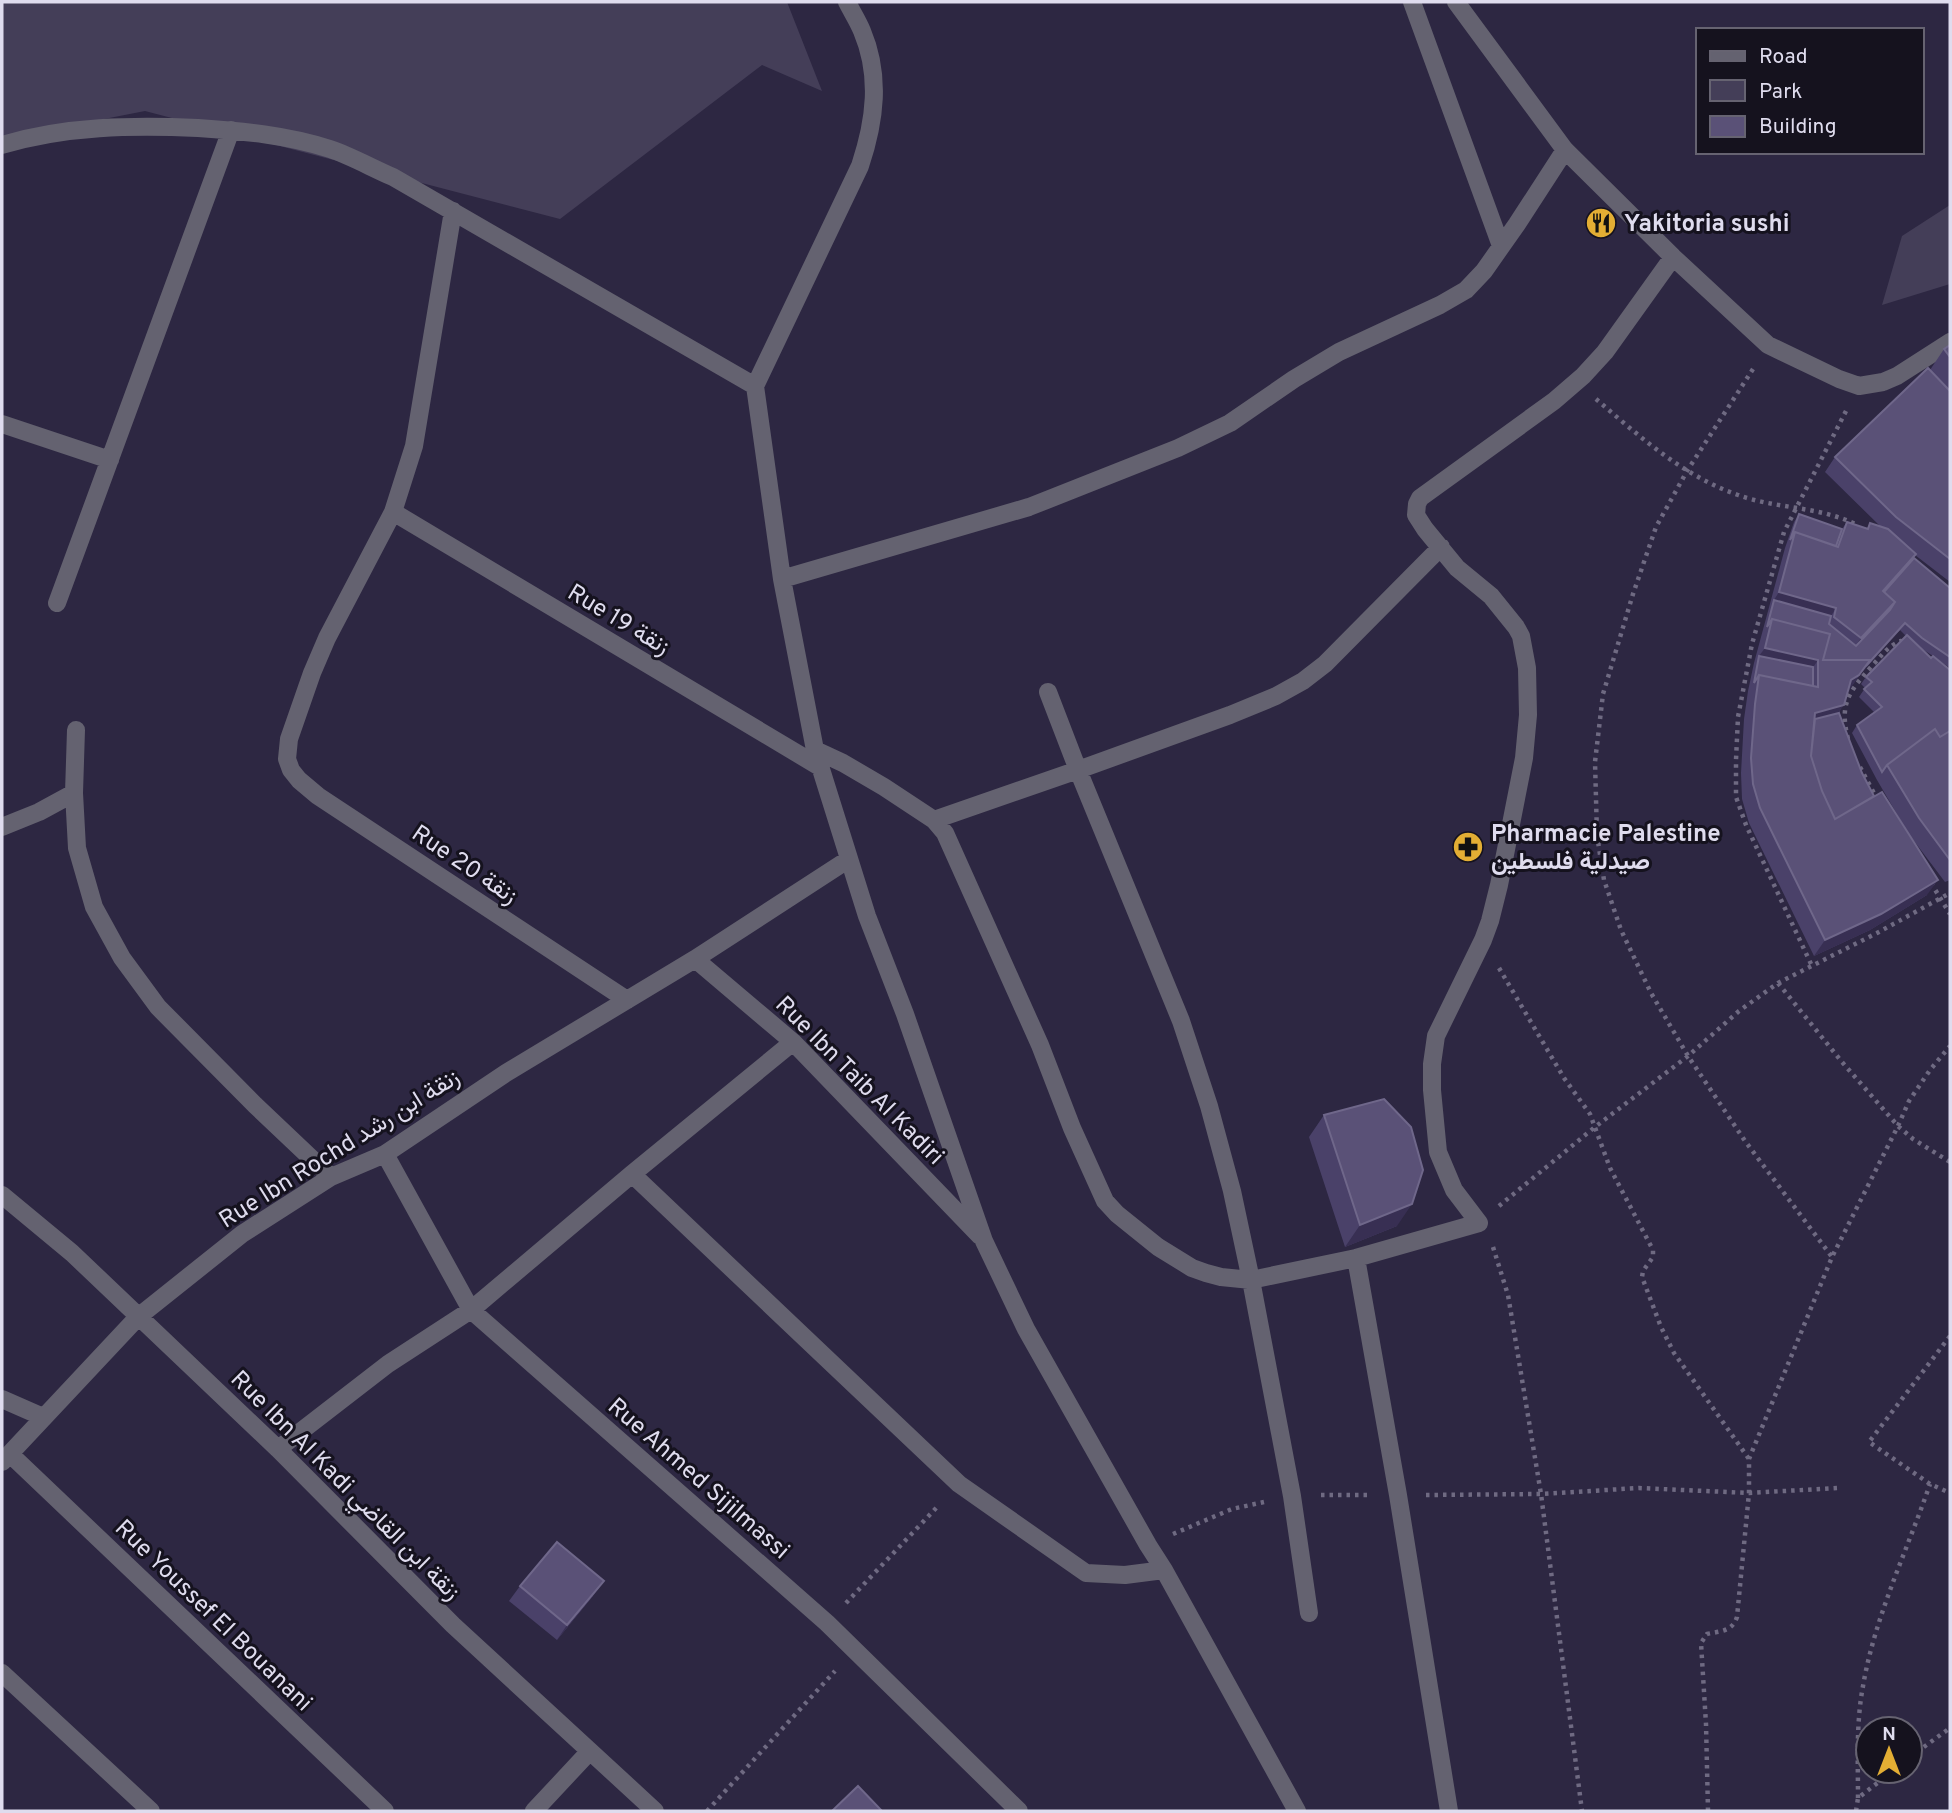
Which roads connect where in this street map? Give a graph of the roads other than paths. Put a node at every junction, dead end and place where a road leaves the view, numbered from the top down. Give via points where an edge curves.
1 (847, 2) edge
2 (1412, 2) edge
3 (1456, 2) edge
4 (231, 130) junction
5 (2, 145) edge
6 (1565, 150) junction
7 (453, 211) junction
8 (1501, 246) junction
9 (1673, 257) junction
10 (1950, 342) edge
11 (755, 386) junction
12 (2, 424) edge
13 (110, 460) junction
14 (393, 512) junction
15 (1441, 547) junction
16 (782, 579) junction
17 (57, 603) dead end
18 (1048, 692) dead end
19 (76, 730) dead end
20 (818, 759) junction
21 (1078, 770) junction
22 (74, 793) junction
23 (934, 820) junction
24 (2, 827) edge
25 (849, 859) junction
26 (695, 959) junction
27 (627, 1000) junction
28 (793, 1041) junction
29 (385, 1154) junction
30 (632, 1174) junction
31 (331, 1177) junction
32 (2, 1195) edge
33 (984, 1241) junction
34 (1356, 1258) junction
35 (1251, 1280) junction
36 (471, 1310) junction
37 (138, 1317) junction
38 (2, 1399) edge
39 (43, 1417) junction
40 (278, 1449) junction
41 (6, 1458) edge
42 (1164, 1570) junction
43 (1309, 1613) dead end
44 (2, 1673) edge
45 (590, 1751) junction
46 (151, 1811) edge
47 (385, 1811) edge
48 (534, 1811) edge
49 (655, 1811) edge
50 (1020, 1811) edge
51 (1297, 1811) edge
52 (1449, 1811) edge

1 - 11 street via 872,64 872,127 860,166
2 - 8 street
3 - 6 street
4 - 5 street via 95,128
4 - 7 street via 331,149
4 - 13 street
6 - 8 street
6 - 9 street
7 - 11 street
7 - 14 street via 414,446
8 - 16 street via 1476,281 1453,298 1339,352 1230,423 1178,448 1029,507
9 - 10 street via 1768,345 1859,386 1897,376
9 - 15 street via 1605,352 1576,383 1420,498 1416,515
11 - 16 street
12 - 13 street
13 - 17 street
14 - 20 street, Rue 19 زنقة
14 - 27 street, Rue 20 زنقة via 317,661 291,730 287,748 291,770 318,796
15 - 21 street via 1303,681 1256,704
15 - 34 street via 1516,627 1527,668 1524,758 1504,863 1490,921 1436,1037 1432,1064 1438,1152 1454,1190 1479,1223
16 - 20 street
18 - 21 street
19 - 22 street
20 - 23 street, Rue 19 زنقة via 843,763
20 - 25 street
21 - 23 street
21 - 35 street via 1181,1021 1232,1191
22 - 24 street
22 - 31 street via 77,848 94,907 122,958 158,1007
23 - 35 street via 971,890 1105,1201 1158,1247 1192,1268
25 - 26 street, Rue Ibn Rochd زنقة ابن رشد
25 - 33 street
26 - 27 street, Rue Ibn Rochd زنقة ابن رشد
26 - 28 street, Rue Ibn Taib Al Kadiri
27 - 29 street, Rue Ibn Rochd زنقة ابن رشد
28 - 30 street
28 - 33 street, Rue Ibn Taib Al Kadiri
29 - 31 street, Rue Ibn Rochd زنقة ابن رشد
29 - 36 street, Rue Ahmed Sijilmassi
30 - 36 street
30 - 42 street via 959,1484 1086,1573
31 - 37 street, Rue Ibn Rochd زنقة ابن رشد via 242,1234
32 - 37 street, Rue Ibn Al Kadi زنقة ابن القاضي via 72,1253
33 - 42 street via 1026,1329
34 - 35 street
34 - 52 street
35 - 43 street
36 - 40 street via 388,1364
36 - 50 street, Rue Ahmed Sijilmassi via 827,1623
37 - 39 street, Rue Ibn Rochd زنقة ابن رشد
37 - 40 street, Rue Ibn Al Kadi زنقة ابن القاضي
38 - 39 street
39 - 41 street, Rue Ibn Rochd زنقة ابن رشد
40 - 45 street, Rue Ibn Al Kadi زنقة ابن القاضي via 453,1625
41 - 47 street, Rue Youssef El Bouanani
42 - 51 street
44 - 46 street
45 - 48 street
45 - 49 street, Rue Ibn Al Kadi زنقة ابن القاضي

